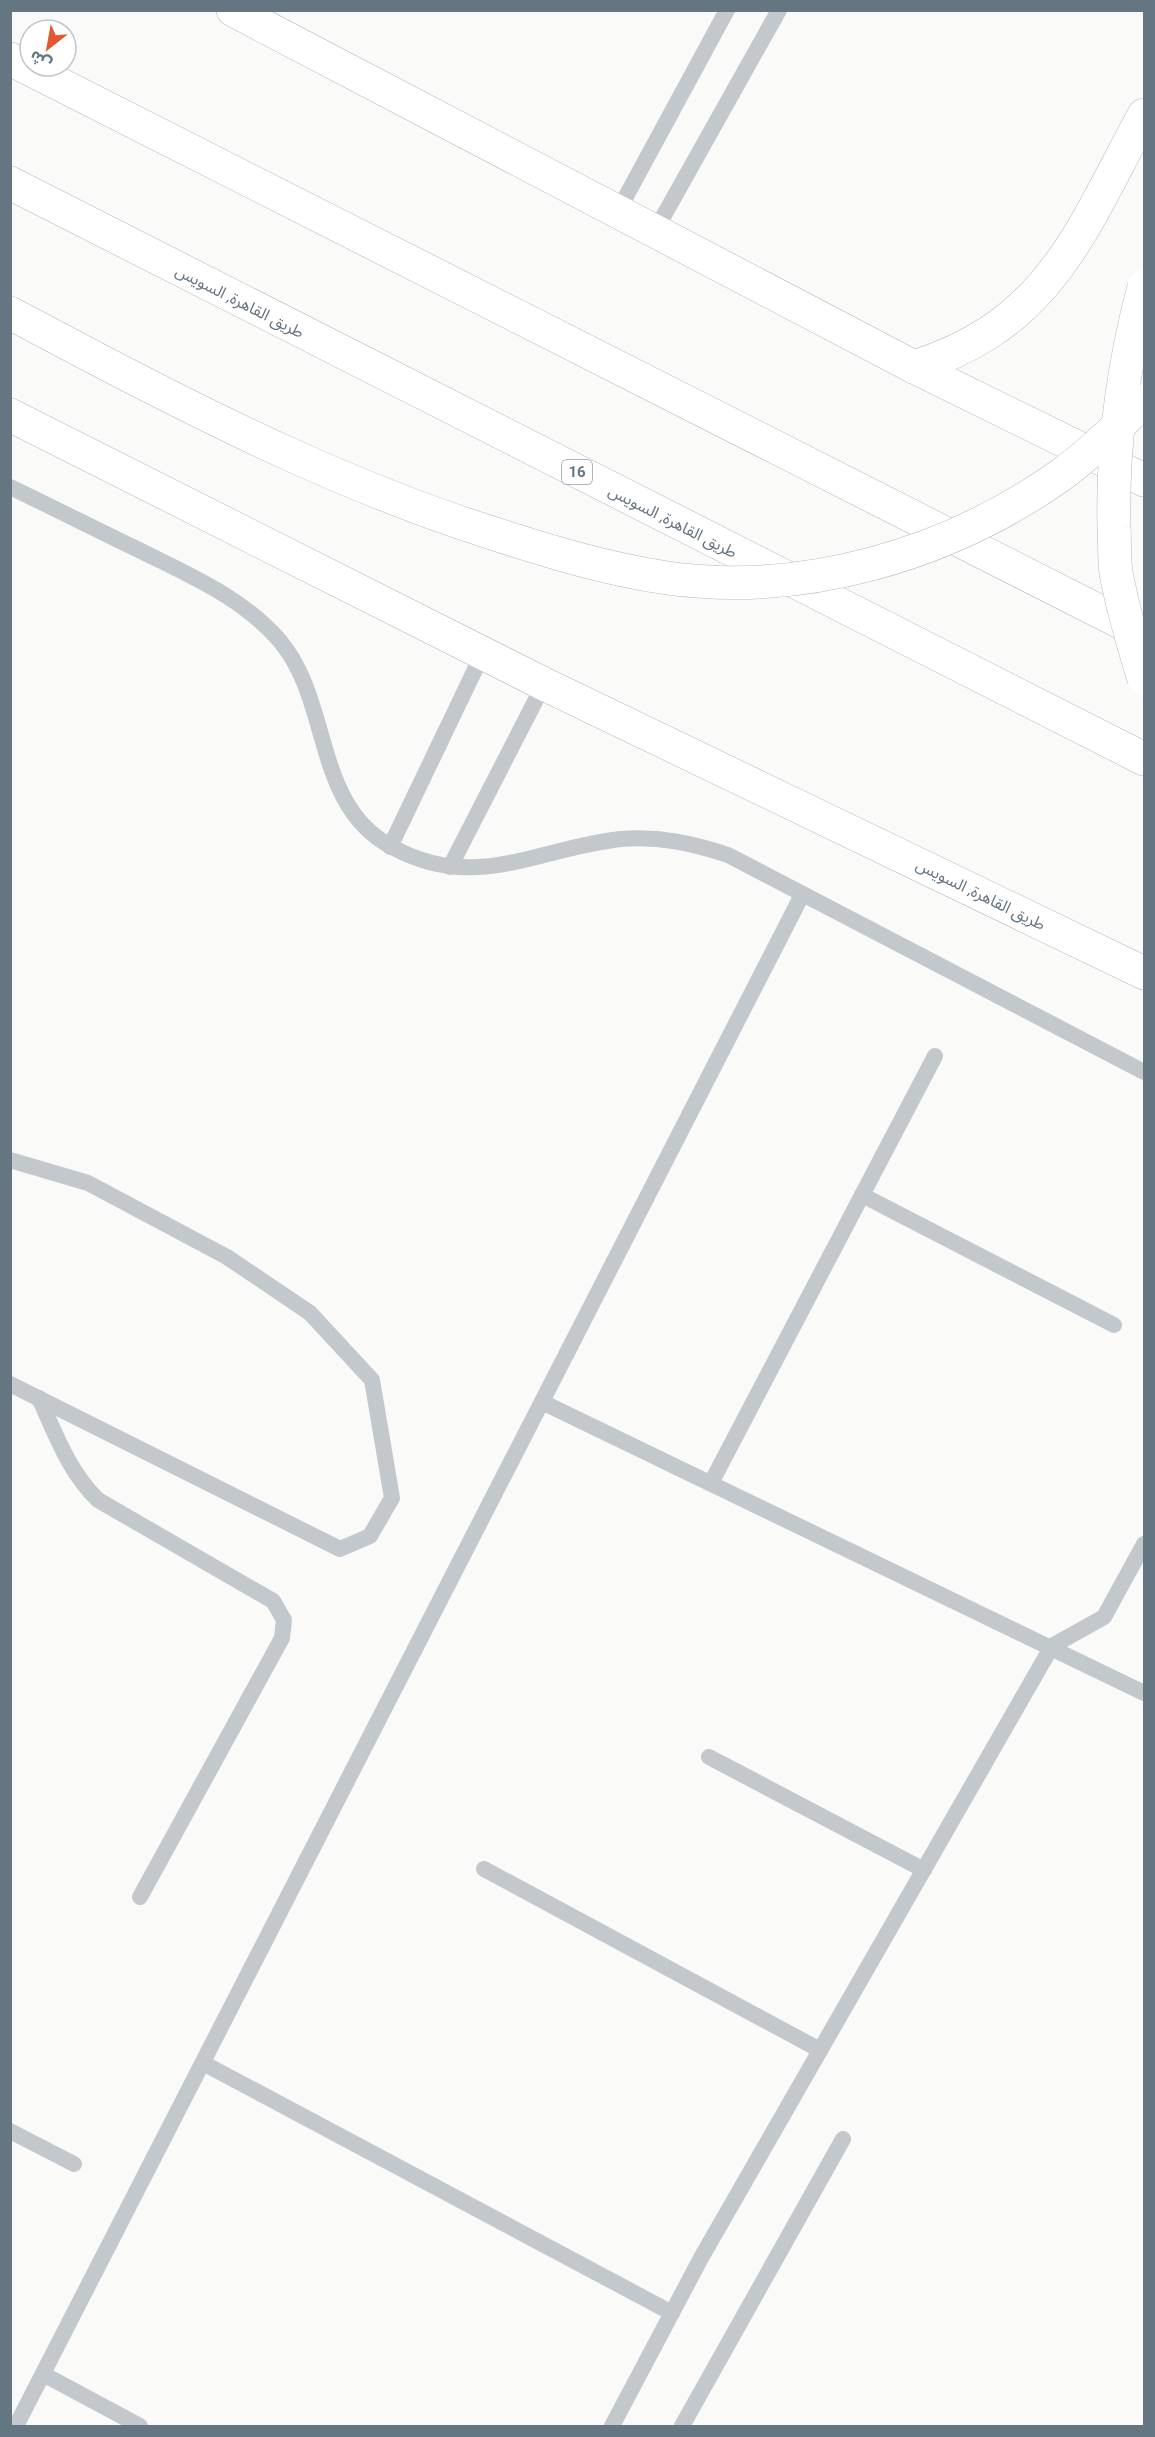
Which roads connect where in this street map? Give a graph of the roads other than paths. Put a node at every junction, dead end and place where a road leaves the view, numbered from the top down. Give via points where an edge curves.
1 (233, 10) edge
2 (727, 10) edge
3 (779, 10) edge
4 (10, 59) edge
5 (1144, 114) edge
6 (10, 183) edge
7 (616, 213) junction
8 (654, 233) junction
9 (1144, 287) edge
10 (10, 313) edge
11 (914, 367) junction
12 (1144, 401) edge
13 (10, 415) edge
14 (1144, 480) edge
15 (10, 487) edge
16 (1144, 634) edge
17 (483, 653) junction
18 (1144, 679) edge
19 (544, 684) junction
20 (1144, 759) edge
21 (390, 846) junction
22 (450, 867) junction
23 (802, 895) junction
24 (1144, 973) edge
25 (935, 1056) dead end
26 (1144, 1072) edge
27 (10, 1161) edge
28 (862, 1195) junction
29 (1114, 1325) dead end
30 (10, 1384) edge
31 (39, 1398) junction
32 (542, 1402) junction
33 (711, 1483) junction
34 (1144, 1544) edge
35 (1052, 1646) junction
36 (1144, 1693) edge
37 (710, 1757) dead end
38 (484, 1869) dead end
39 (924, 1870) junction
40 (140, 1897) dead end
41 (820, 2050) junction
42 (203, 2063) junction
43 (10, 2131) edge
44 (843, 2139) dead end
45 (74, 2164) dead end
46 (672, 2313) junction
47 (43, 2374) junction
48 (16, 2427) edge
49 (140, 2427) edge
50 (612, 2427) edge
51 (682, 2427) edge

1 - 7 main road
2 - 7 lane
3 - 8 lane
4 - 16 main road
5 - 11 main road via 1069,252 1048,281 999,327 944,357
6 - 20 main road, طريق القاهرة, السويس / 16
7 - 8 main road
8 - 11 main road
9 - 18 main road, bridge via 1122,389 1114,509 1116,570 1127,625
10 - 12 main road, bridge via 240,432 388,496 540,548 618,570 669,578 793,578 875,563 924,548 980,523 1051,481 1107,437
11 - 14 main road
13 - 17 main road, طريق القاهرة, السويس
15 - 21 lane via 211,586 261,621 297,669 335,784 358,819
17 - 19 main road, طريق القاهرة, السويس
17 - 21 lane
19 - 22 lane
19 - 24 main road, طريق القاهرة, السويس
21 - 22 lane via 429,864
22 - 23 lane via 470,869 620,839 656,838 693,843 728,855
23 - 26 lane
23 - 32 lane
25 - 28 lane
27 - 31 lane via 88,1183 227,1257 310,1313 372,1380 392,1498 370,1536 340,1549
28 - 29 lane
28 - 33 lane
30 - 31 lane
31 - 40 lane via 69,1465 80,1483 98,1500 273,1601 284,1620 282,1638
32 - 33 lane
32 - 42 lane
33 - 35 lane
34 - 35 lane via 1104,1617
35 - 36 lane
35 - 39 lane
37 - 39 lane
38 - 41 lane
39 - 41 lane
41 - 46 lane
42 - 46 lane
42 - 47 lane
43 - 45 lane
44 - 51 lane
46 - 50 lane
47 - 48 lane
47 - 49 lane

